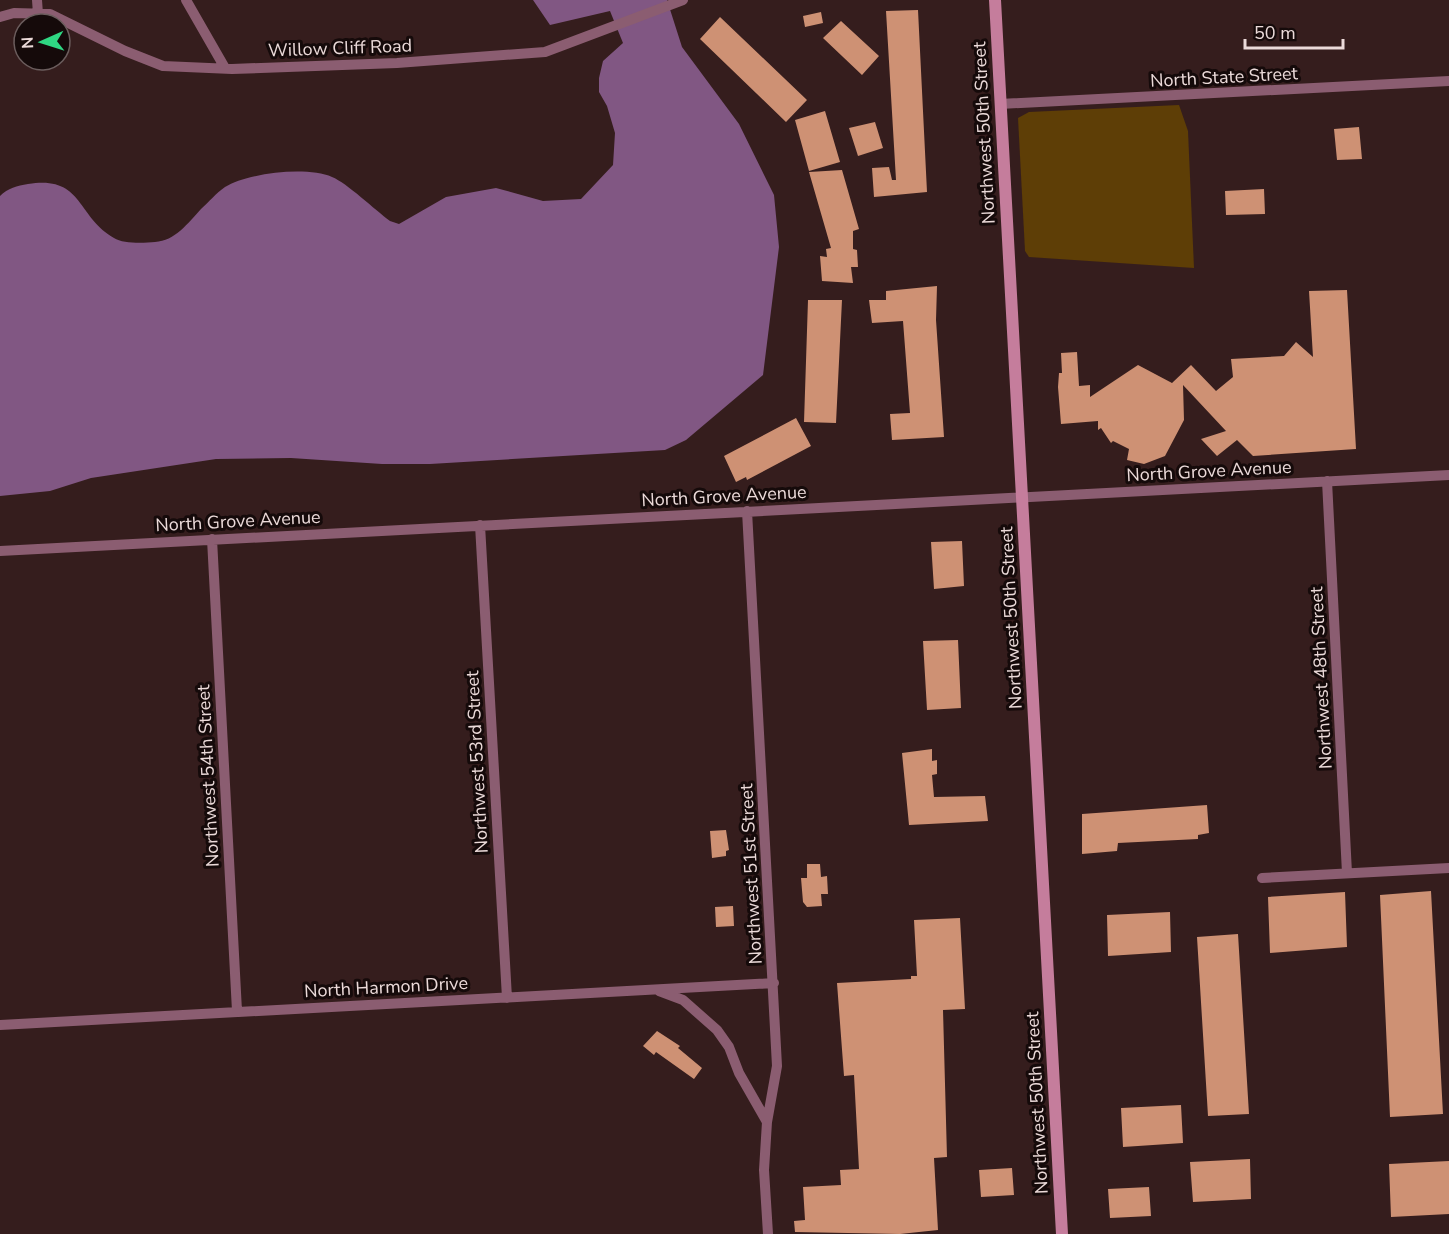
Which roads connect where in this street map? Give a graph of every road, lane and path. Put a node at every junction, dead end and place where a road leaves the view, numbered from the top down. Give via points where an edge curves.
1 (186, 0) edge
2 (995, 0) edge
3 (679, 2) edge
4 (72, 25) edge
5 (225, 68) junction
6 (1449, 81) edge
7 (1000, 104) junction
8 (1449, 475) edge
9 (1327, 482) junction
10 (1022, 497) junction
11 (747, 511) junction
12 (480, 525) junction
13 (212, 539) junction
14 (0, 551) edge
15 (1449, 868) edge
16 (1347, 873) junction
17 (1262, 878) dead end
18 (774, 983) junction
19 (653, 989) junction
20 (507, 998) junction
21 (237, 1011) junction
22 (0, 1025) edge
23 (767, 1122) junction
24 (768, 1234) edge
25 (1062, 1234) edge

1 - 5 street
2 - 7 main road, Northwest 50th Street
3 - 5 street, Willow Cliff Road via 545,52 397,63
4 - 5 street, Willow Cliff Road via 163,66
6 - 7 street, North State Street
7 - 10 main road, Northwest 50th Street
8 - 9 street, North Grove Avenue
9 - 10 street, North Grove Avenue
9 - 16 street, Northwest 48th Street
10 - 11 street, North Grove Avenue
10 - 25 main road, Northwest 50th Street
11 - 12 street, North Grove Avenue
11 - 18 street, Northwest 51st Street
12 - 13 street, North Grove Avenue
12 - 20 street, Northwest 53rd Street
13 - 14 street, North Grove Avenue
13 - 21 street, Northwest 54th Street
15 - 16 street
16 - 17 street
18 - 19 street, North Harmon Drive
18 - 23 street, Northwest 51st Street via 777,1066
19 - 20 street, North Harmon Drive
19 - 23 street via 683,1000 717,1030
20 - 21 street, North Harmon Drive
21 - 22 street, North Harmon Drive
23 - 24 street, Northwest 51st Street via 764,1170

